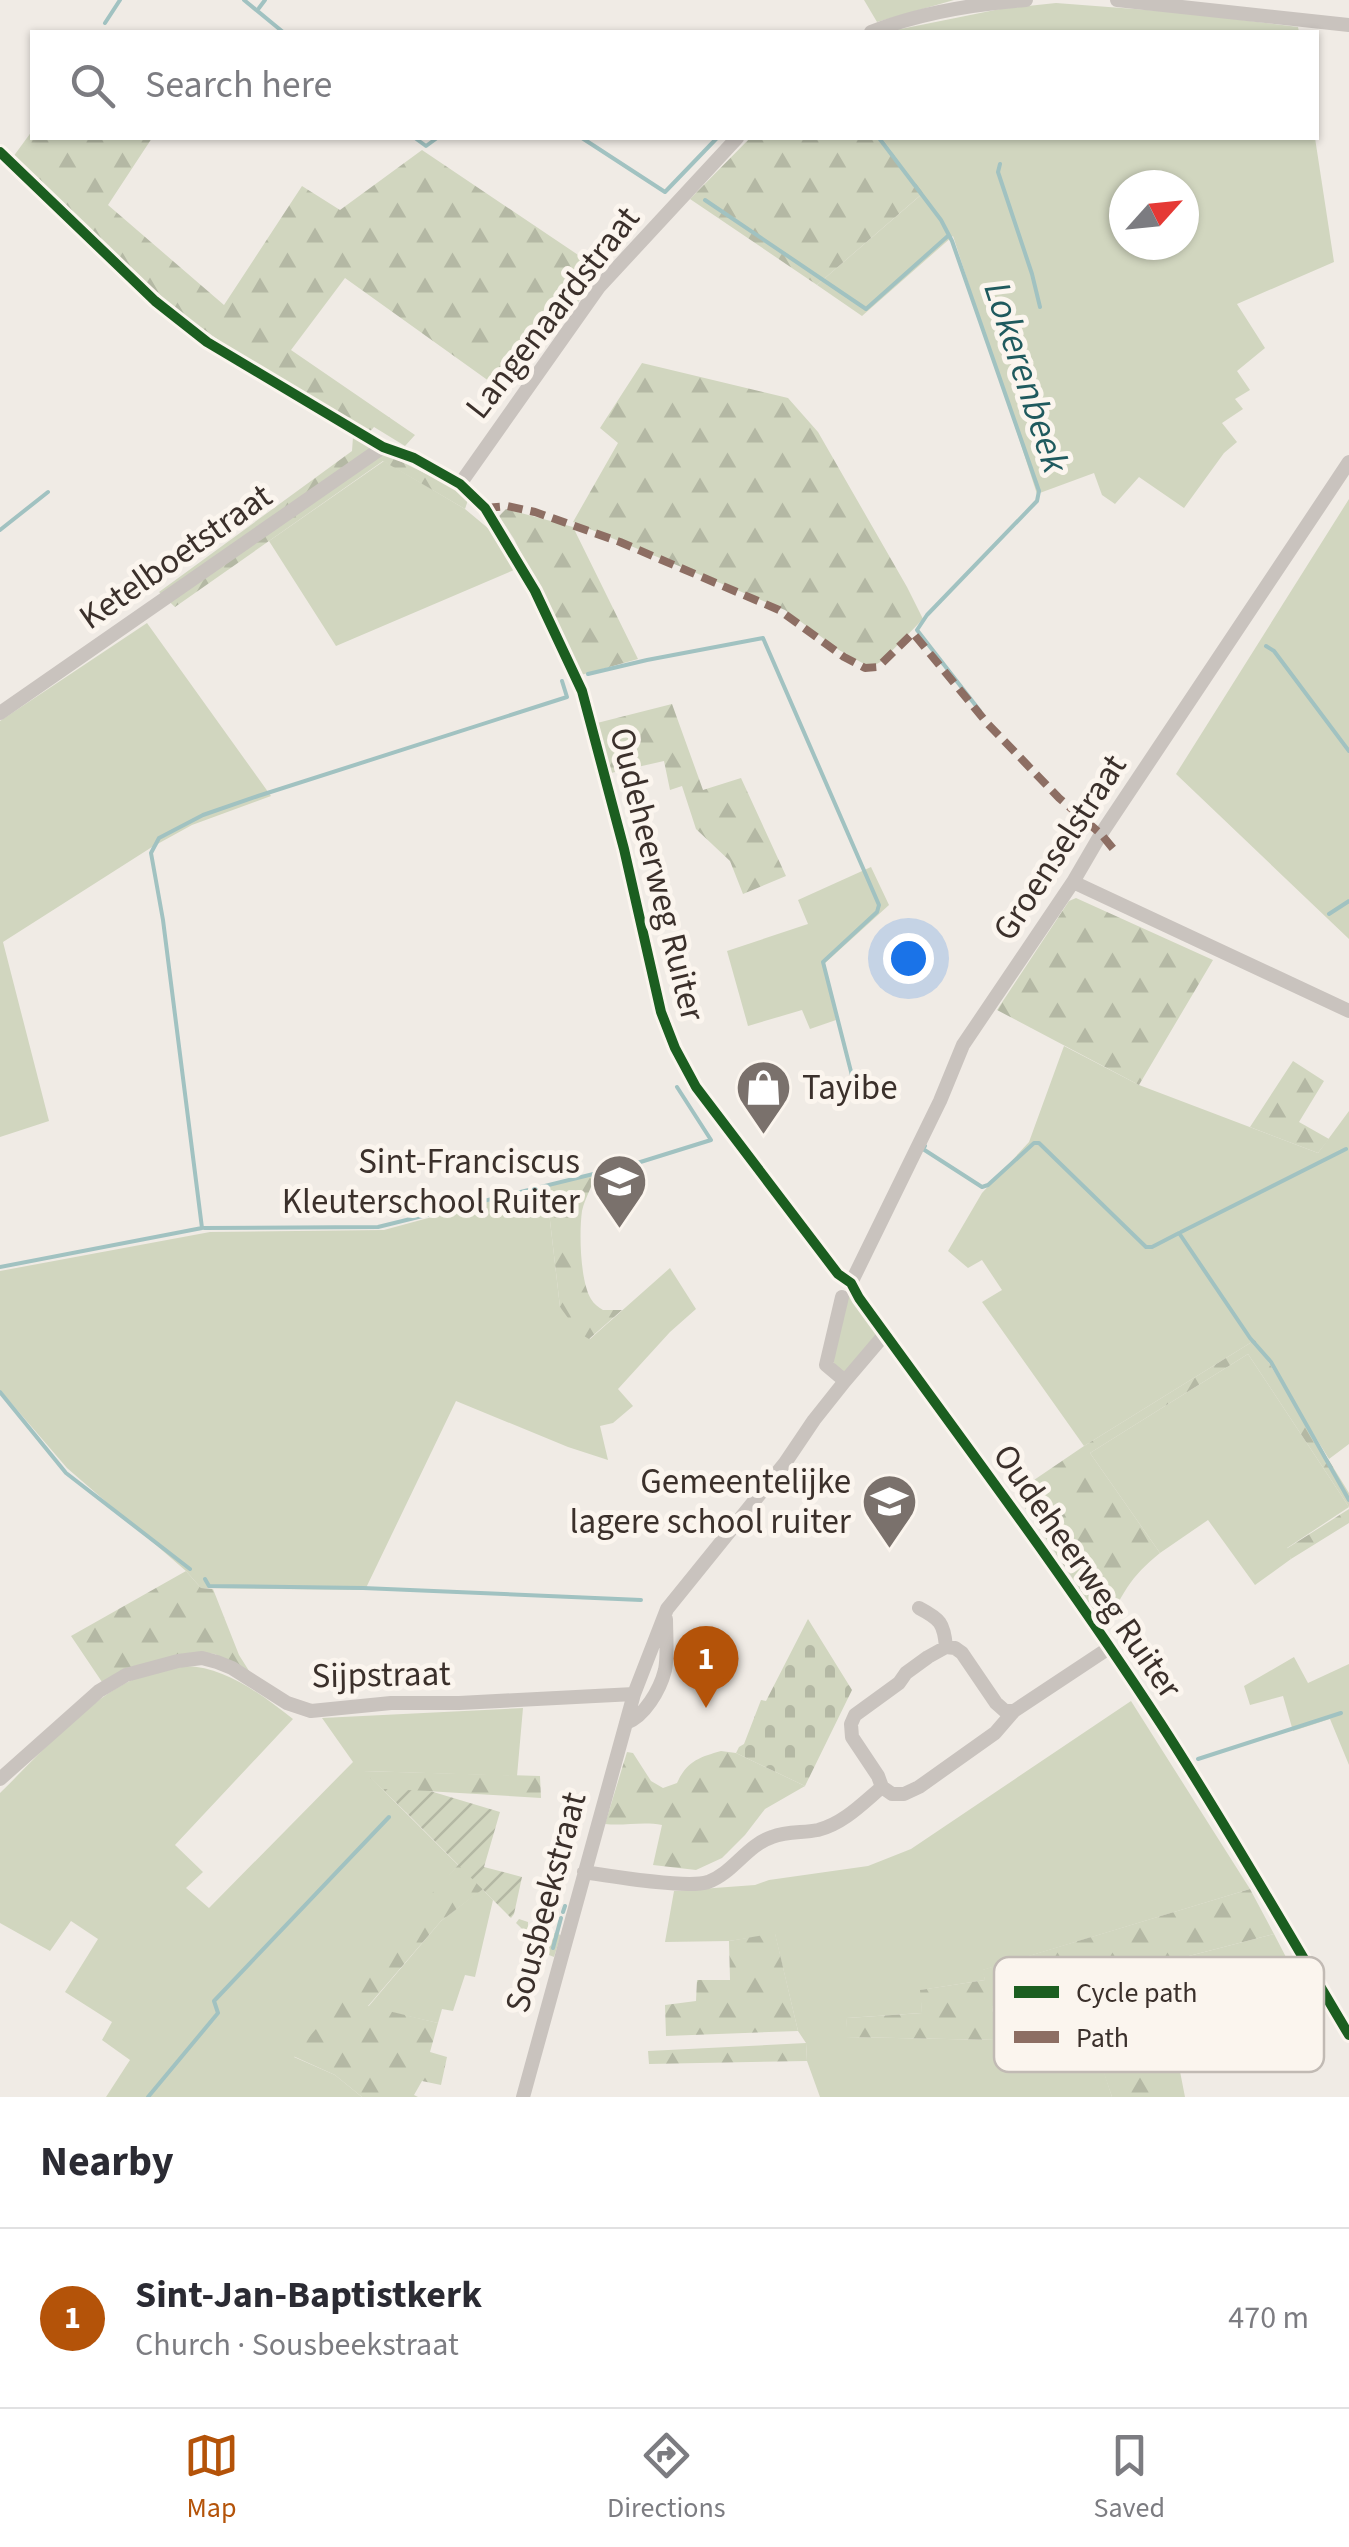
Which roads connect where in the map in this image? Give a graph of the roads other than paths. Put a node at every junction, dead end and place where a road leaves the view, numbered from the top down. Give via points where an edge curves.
1 (1026, 0) edge
2 (1118, 0) edge
3 (1349, 25) edge
4 (877, 30) edge
5 (735, 140) edge
6 (0, 152) edge
7 (383, 447) junction
8 (1349, 462) edge
9 (460, 484) junction
10 (0, 713) edge
11 (1073, 882) junction
12 (1349, 1011) edge
13 (851, 1283) junction
14 (842, 1297) dead end
15 (886, 1334) junction
16 (845, 1381) junction
17 (919, 1608) dead end
18 (667, 1609) junction
19 (946, 1647) junction
20 (1109, 1648) junction
21 (634, 1694) junction
22 (1014, 1711) junction
23 (626, 1724) junction
24 (0, 1779) edge
25 (882, 1787) junction
26 (584, 1872) junction
27 (1302, 1957) edge
28 (1324, 1994) edge
29 (1349, 2035) edge
30 (523, 2097) edge

1 - 4 street
2 - 3 street
5 - 9 street, Langenaardstraat via 599,287
6 - 7 street, Oudeheerweg Ruiter via 194,332
7 - 9 street, Oudeheerweg Ruiter
7 - 10 street, Ketelboetstraat
8 - 11 street, Groenselstraat
9 - 13 street, Oudeheerweg Ruiter via 499,529 582,691 675,1048 706,1102
11 - 12 street
11 - 13 street, Groenselstraat via 964,1045
13 - 15 street, Oudeheerweg Ruiter
14 - 16 street via 826,1365
15 - 16 street, Sousbeekstraat
15 - 20 street, Oudeheerweg Ruiter
16 - 18 street, Sousbeekstraat
17 - 19 street via 938,1618
18 - 21 street, Sousbeekstraat
18 - 23 street, Sousbeekstraat via 665,1670 638,1719
19 - 22 street via 962,1653 996,1703
19 - 25 street via 855,1715 852,1737
20 - 22 street
20 - 27 street, Oudeheerweg Ruiter
21 - 23 street, Sousbeekstraat
21 - 24 street, Sijpstraat via 311,1711 217,1662 178,1661 126,1675 98,1692
22 - 25 street via 918,1787 892,1794
23 - 26 street, Sousbeekstraat
25 - 26 street via 842,1820 771,1837 709,1882
26 - 30 street, Sousbeekstraat
28 - 29 street, Oudeheerweg Ruiter

